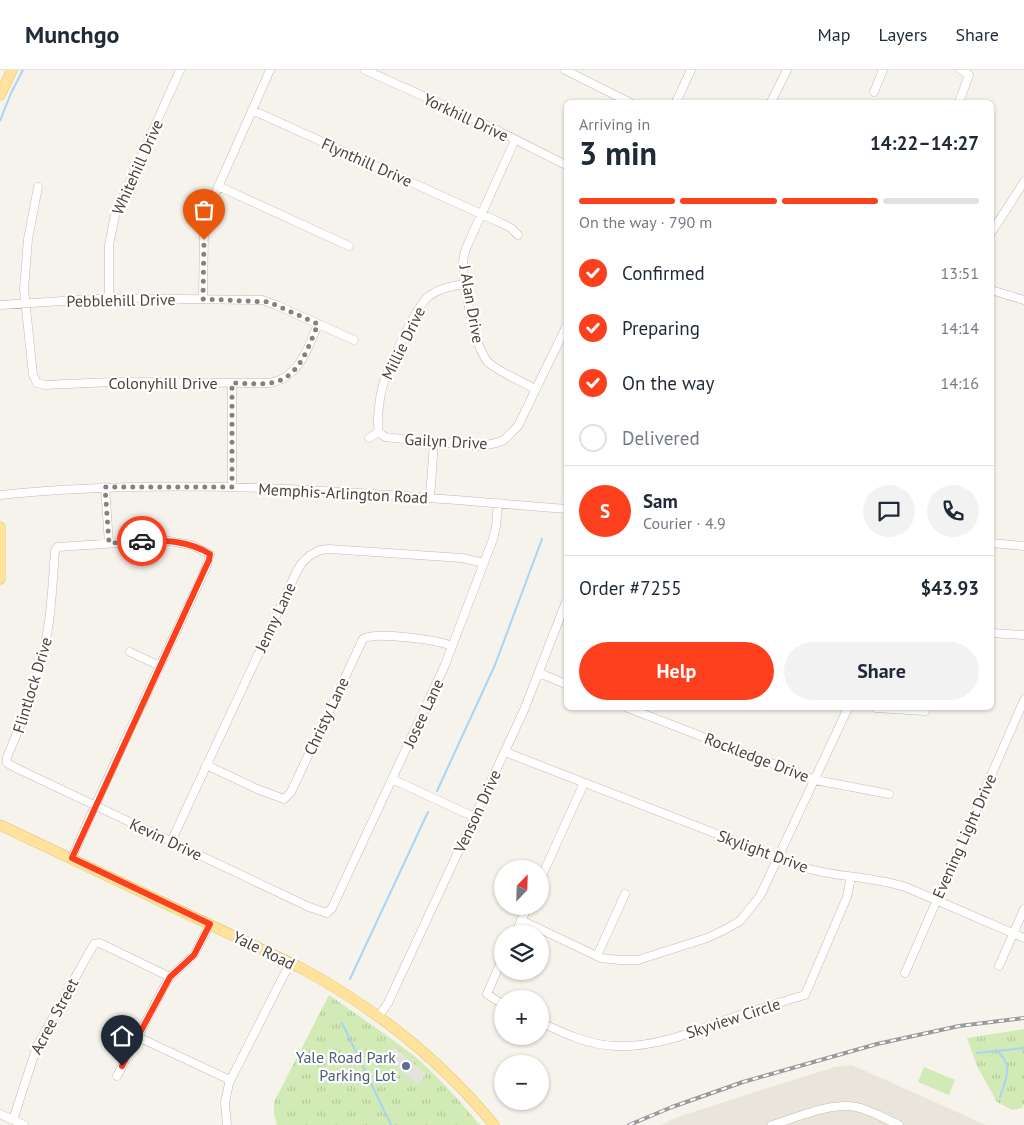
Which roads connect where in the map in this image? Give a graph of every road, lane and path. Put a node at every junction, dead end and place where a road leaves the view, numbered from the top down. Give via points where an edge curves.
1 (12, 70) edge
2 (180, 70) edge
3 (270, 70) edge
4 (365, 70) edge
5 (565, 70) edge
6 (691, 70) edge
7 (787, 70) edge
8 (883, 70) edge
9 (961, 70) edge
10 (874, 92) dead end
11 (0, 96) edge
12 (625, 100) edge
13 (677, 100) edge
14 (772, 100) edge
15 (959, 100) edge
16 (252, 110) junction
17 (515, 140) junction
18 (564, 164) edge
19 (1024, 182) edge
20 (38, 186) dead end
21 (218, 186) junction
22 (482, 214) junction
23 (994, 228) edge
24 (518, 235) dead end
25 (349, 246) dead end
26 (465, 284) junction
27 (994, 291) edge
28 (109, 298) junction
29 (203, 299) junction
30 (1024, 300) edge
31 (25, 303) junction
32 (0, 305) edge
33 (318, 324) junction
34 (564, 331) edge
35 (354, 340) dead end
36 (232, 383) junction
37 (535, 390) junction
38 (379, 432) junction
39 (369, 438) dead end
40 (434, 442) junction
41 (105, 487) junction
42 (232, 487) junction
43 (0, 495) edge
44 (430, 498) junction
45 (498, 503) junction
46 (564, 509) edge
47 (0, 527) edge
48 (109, 543) junction
49 (994, 543) edge
50 (1024, 546) edge
51 (484, 563) junction
52 (0, 579) edge
53 (564, 607) edge
54 (994, 633) edge
55 (1024, 635) edge
56 (452, 646) junction
57 (130, 652) dead end
58 (160, 666) junction
59 (539, 673) junction
60 (564, 683) edge
61 (1024, 700) edge
62 (633, 710) edge
63 (847, 710) edge
64 (900, 710) edge
65 (925, 712) dead end
66 (505, 752) junction
67 (7, 761) joint
68 (206, 766) junction
69 (392, 779) junction
70 (815, 780) junction
71 (584, 783) junction
72 (889, 794) dead end
73 (95, 806) junction
74 (474, 817) junction
75 (0, 825) edge
76 (171, 842) junction
77 (72, 858) junction
78 (779, 858) junction
79 (549, 860) edge
80 (851, 877) junction
81 (625, 894) dead end
82 (937, 900) junction
83 (1024, 910) edge
84 (327, 913) joint
85 (524, 915) edge
86 (521, 920) junction
87 (210, 924) junction
88 (519, 925) edge
89 (1014, 934) junction
90 (1024, 938) edge
91 (596, 956) junction
92 (290, 963) junction
93 (1000, 966) dead end
94 (905, 973) dead end
95 (170, 977) junction
96 (494, 978) edge
97 (494, 999) edge
98 (379, 1016) junction
99 (549, 1026) edge
100 (138, 1037) junction
101 (117, 1076) dead end
102 (230, 1080) junction
103 (0, 1114) edge
104 (13, 1120) junction
105 (778, 1124) edge
106 (24, 1125) edge
107 (226, 1125) edge
108 (494, 1125) edge
109 (899, 1125) edge

1 - 11 main road
2 - 28 street, Whitehill Drive via 115,215 109,245
3 - 16 street
4 - 17 street, Yorkhill Drive
5 - 12 street
6 - 13 street
7 - 14 street
8 - 10 street
9 - 15 street via 969,75
16 - 21 street
16 - 22 street, Flynthill Drive
17 - 18 street, Yorkhill Drive
17 - 22 street, J Alan Drive
19 - 23 street
20 - 31 street via 28,239
21 - 25 street
21 - 29 street via 205,222
22 - 24 street, Flynthill Drive via 506,225
22 - 26 street, J Alan Drive via 464,257
26 - 37 street, J Alan Drive via 481,352 493,366
26 - 38 street, Millie Drive via 434,292 418,308 383,385
27 - 30 street
28 - 29 street, Pebblehill Drive
28 - 31 street, Pebblehill Drive
29 - 33 street, Pebblehill Drive via 269,302
31 - 32 street, Pebblehill Drive
31 - 36 street, Colonyhill Drive via 35,385
33 - 35 street, Pebblehill Drive
33 - 36 street, Colonyhill Drive via 300,363 286,377 270,383
34 - 37 street, Gailyn Drive
36 - 42 street
37 - 40 street, Gailyn Drive via 518,426 504,440 481,446
38 - 39 street
38 - 40 street, Gailyn Drive via 386,437
40 - 44 street
41 - 42 street, Memphis-Arlington Road
41 - 43 street, Memphis-Arlington Road
41 - 48 street
42 - 44 street, Memphis-Arlington Road
44 - 45 street, Memphis-Arlington Road
45 - 46 street, Memphis-Arlington Road
45 - 51 street, Josee Lane via 494,534
47 - 52 main road
48 - 58 street via 169,540 210,554
48 - 67 street, Flintlock Drive via 58,548 55,551 52,604 43,655
49 - 50 street
51 - 56 street, Josee Lane
51 - 68 street, Jenny Lane via 462,558 343,549 320,550 309,556 296,573
53 - 59 street, Venson Drive
54 - 55 street
56 - 68 street, Christy Lane via 411,638 369,636 363,639 291,792 284,799
56 - 69 street, Josee Lane
57 - 58 street
58 - 73 street
59 - 60 street
59 - 66 street, Venson Drive
61 - 82 street, Evening Light Drive
62 - 70 street, Rockledge Drive
63 - 70 street
64 - 65 street
66 - 71 street, Skylight Drive
66 - 74 street, Venson Drive
67 - 73 street, Kevin Drive via 11,766
68 - 76 street, Jenny Lane
69 - 74 street
69 - 84 street, Josee Lane
70 - 72 street, Rockledge Drive
70 - 78 street
71 - 78 street, Skylight Drive
71 - 79 street
73 - 76 street, Kevin Drive
73 - 77 street
74 - 98 street, Venson Drive
75 - 77 main road, Yale Road
76 - 84 street, Kevin Drive via 309,908
77 - 87 main road, Yale Road
78 - 80 street, Skylight Drive via 810,869
78 - 91 street via 755,904 740,921 724,930 638,960
80 - 82 street, Skylight Drive via 890,882
80 - 99 street, Skyview Circle via 847,896 805,995 642,1045 592,1043
81 - 91 street
82 - 89 street, Skylight Drive
82 - 94 street, Evening Light Drive
83 - 89 street
85 - 86 street
86 - 88 street
86 - 91 street
87 - 92 main road, Yale Road
87 - 95 street via 194,955
89 - 90 street, Skylight Drive
89 - 93 street
92 - 98 main road, Yale Road via 333,985
92 - 102 street
95 - 100 street
95 - 104 street, Acree Street via 106,946 94,944 36,1046
96 - 97 street via 487,994
98 - 108 main road, Yale Road via 435,1062
100 - 101 street
100 - 102 street
102 - 107 street via 225,1099
103 - 104 street
104 - 106 street
105 - 109 street via 827,1108 845,1106 862,1109

